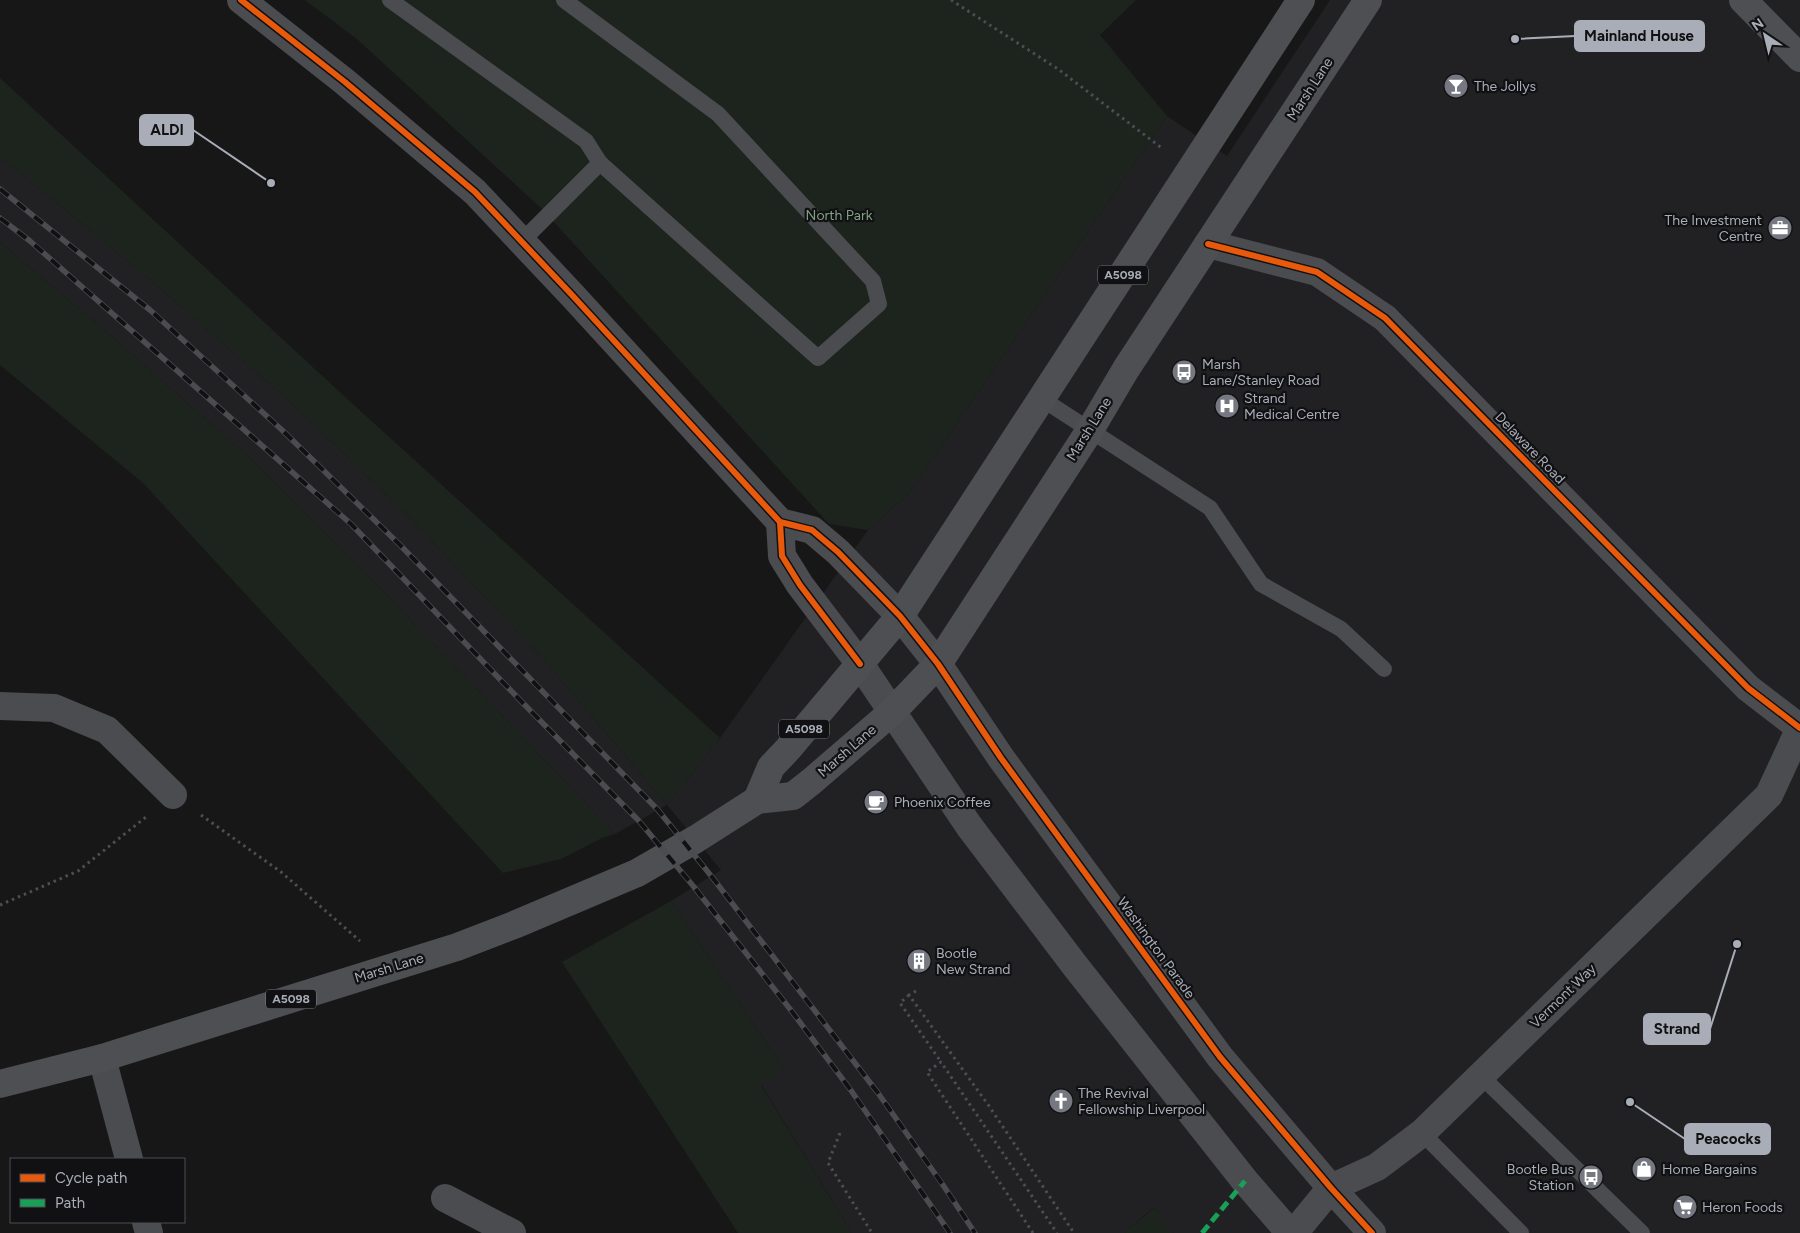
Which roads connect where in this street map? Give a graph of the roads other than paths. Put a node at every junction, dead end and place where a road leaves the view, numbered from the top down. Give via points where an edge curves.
1 (241, 0) edge
2 (390, 0) edge
3 (564, 0) edge
4 (1302, 0) edge
5 (1368, 0) edge
6 (1743, 0) edge
7 (1800, 58) edge
8 (600, 163) junction
9 (522, 241) junction
10 (1208, 244) junction
11 (1042, 399) junction
12 (1090, 430) junction
13 (780, 522) junction
14 (900, 616) junction
15 (860, 664) junction
16 (938, 664) junction
17 (1384, 668) dead end
18 (0, 706) edge
19 (892, 712) junction
20 (1800, 728) edge
21 (173, 795) road end
22 (757, 800) junction
23 (102, 1058) junction
24 (1481, 1076) junction
25 (0, 1084) edge
26 (1422, 1133) junction
27 (129, 1158) edge
28 (1331, 1188) junction
29 (445, 1198) dead end
30 (512, 1233) edge
31 (1290, 1233) edge
32 (1294, 1233) edge
33 (1372, 1233) edge
34 (1521, 1233) edge
35 (1642, 1233) edge

1 - 9 street via 345,82 475,192
2 - 8 lane via 586,141
3 - 8 lane via 718,114 873,281 879,304 818,358
4 - 11 main road, A5098
5 - 10 main road, Marsh Lane / A5098
6 - 7 main road
8 - 9 lane
9 - 13 street
10 - 12 main road, Marsh Lane / A5098
10 - 20 street, Delaware Road via 1317,272 1385,318 1748,688
11 - 12 lane
11 - 14 main road, A5098
12 - 16 main road, Marsh Lane / A5098
12 - 17 lane via 1210,508 1261,584 1341,629
13 - 14 street, Washington Parade via 812,530
13 - 15 street via 782,556
14 - 15 main road, A5098
14 - 16 street, Washington Parade
15 - 19 street
15 - 22 main road, A5098 via 771,766
16 - 19 main road, Marsh Lane / A5098
16 - 28 street, Washington Parade via 996,750 1220,1057
18 - 21 street via 54,708 107,730
19 - 22 main road, Marsh Lane / A5098 via 793,796
19 - 31 street via 970,826 1070,959 1245,1181
20 - 24 street, Vermont Way via 1769,795
22 - 23 main road, Marsh Lane / A5098 via 637,873 514,925 465,944
23 - 25 main road, Marsh Lane / A5098
23 - 27 street
24 - 26 street, Vermont Way
24 - 35 lane
26 - 28 street, Vermont Way via 1377,1166
26 - 34 lane
28 - 32 street, Vermont Way
28 - 33 street, Washington Parade
29 - 30 street

